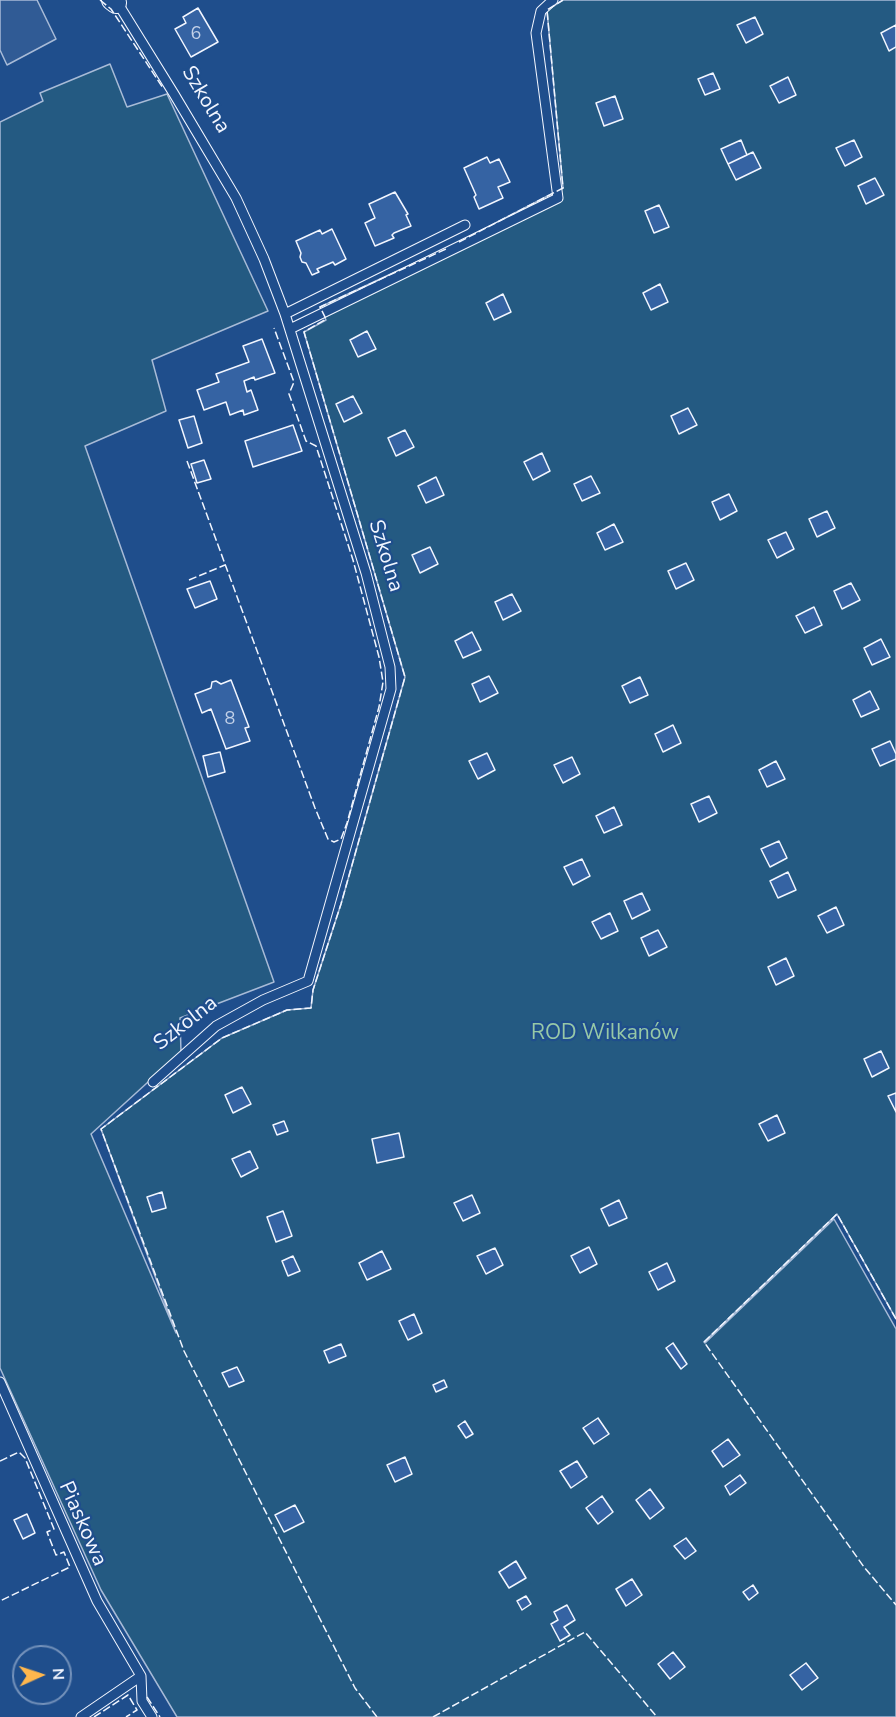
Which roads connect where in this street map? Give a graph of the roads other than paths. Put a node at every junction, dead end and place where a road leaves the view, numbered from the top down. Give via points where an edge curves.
1 (553, 0) edge
2 (116, 1) edge
3 (465, 225) dead end
4 (285, 314) junction
5 (290, 329) junction
6 (153, 1082) dead end
7 (0, 1382) edge
8 (141, 1676) junction
9 (81, 1717) edge
10 (152, 1717) edge

1 - 5 lane via 541,11 536,33 558,198
2 - 4 lane, Szkolna via 236,198
3 - 4 lane
4 - 5 lane, Szkolna
5 - 6 lane, Szkolna via 382,631 391,689 308,981 216,1026
7 - 8 lane, Piaskowa via 97,1601
8 - 9 lane
8 - 10 lane, Piaskowa via 142,1701

